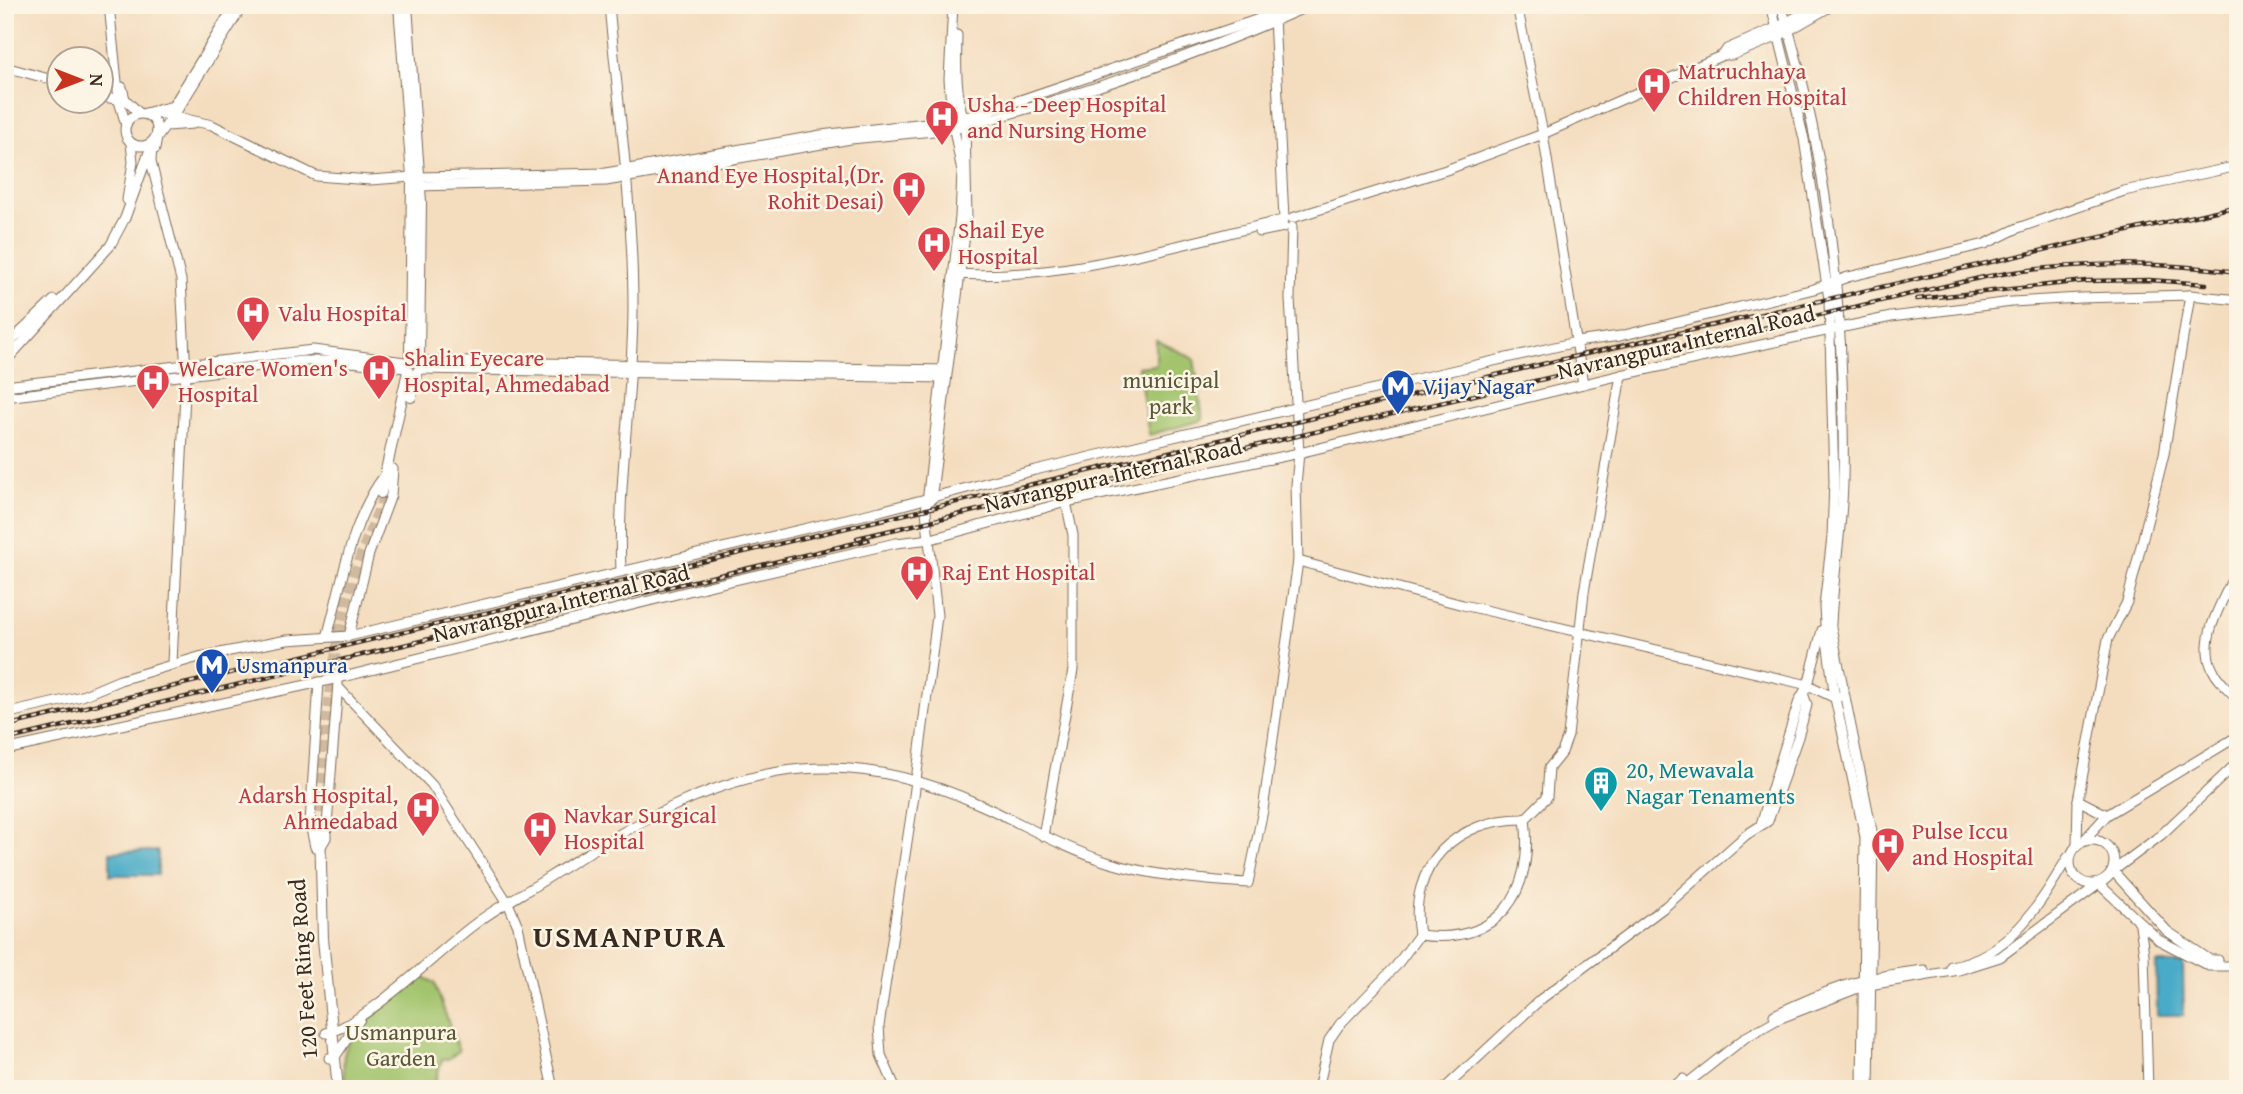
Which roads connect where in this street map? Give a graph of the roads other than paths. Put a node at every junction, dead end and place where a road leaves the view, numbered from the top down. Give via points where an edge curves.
1 (109, 5) edge
2 (115, 5) edge
3 (235, 5) edge
4 (243, 5) edge
5 (399, 5) edge
6 (407, 5) edge
7 (609, 5) edge
8 (953, 5) edge
9 (958, 5) edge
10 (1287, 5) edge
11 (1311, 5) edge
12 (1517, 5) edge
13 (1771, 5) edge
14 (1781, 5) edge
15 (1818, 5) edge
16 (1833, 5) edge
17 (1274, 8) edge
18 (1275, 22) junction
19 (1783, 29) junction
20 (5, 67) edge
21 (46, 78) edge
22 (116, 99) edge
23 (122, 100) junction
24 (155, 112) junction
25 (141, 113) junction
26 (173, 117) junction
27 (964, 121) junction
28 (125, 125) junction
29 (953, 125) junction
30 (167, 126) junction
31 (1543, 134) junction
32 (154, 141) junction
33 (131, 143) junction
34 (2238, 166) edge
35 (624, 174) junction
36 (415, 181) junction
37 (1288, 222) junction
38 (956, 274) junction
39 (1831, 283) junction
40 (2190, 295) junction
41 (2238, 300) edge
42 (1836, 328) junction
43 (1576, 342) junction
44 (5, 347) edge
45 (5, 362) edge
46 (413, 364) junction
47 (185, 368) junction
48 (630, 368) junction
49 (944, 374) junction
50 (1621, 375) junction
51 (1583, 384) junction
52 (5, 386) edge
53 (5, 397) edge
54 (1295, 409) junction
55 (1299, 453) junction
56 (390, 471) junction
57 (384, 490) tunnel mouth
58 (929, 500) junction
59 (1066, 502) junction
60 (931, 539) junction
61 (1298, 561) junction
62 (2238, 567) edge
63 (621, 571) junction
64 (1827, 625) junction
65 (1580, 631) junction
66 (349, 636) junction
67 (327, 637) junction
68 (172, 663) junction
69 (320, 682) junction
70 (338, 683) junction
71 (1808, 685) junction
72 (1839, 696) junction
73 (2238, 699) edge
74 (5, 714) edge
75 (2238, 736) edge
76 (5, 750) edge
77 (2238, 762) edge
78 (916, 780) junction
79 (2078, 800) junction
80 (2107, 815) junction
81 (1525, 819) junction
82 (318, 828) tunnel mouth
83 (1043, 835) junction
84 (2086, 838) junction
85 (2077, 845) junction
86 (317, 848) junction
87 (2068, 857) junction
88 (2113, 871) junction
89 (2099, 884) junction
90 (508, 903) junction
91 (2140, 925) junction
92 (2167, 931) junction
93 (1419, 935) junction
94 (2159, 940) junction
95 (2144, 954) junction
96 (2238, 961) edge
97 (2238, 966) edge
98 (1867, 981) junction
99 (366, 1012) junction
100 (329, 1033) junction
101 (332, 1057) junction
102 (332, 1089) edge
103 (338, 1089) edge
104 (553, 1089) edge
105 (896, 1089) edge
106 (1318, 1089) edge
107 (1444, 1089) edge
108 (1670, 1089) edge
109 (1679, 1089) edge
110 (1862, 1089) edge
111 (1869, 1089) edge
112 (2148, 1089) edge

1 - 23 street
2 - 23 street
3 - 24 street via 173,106
4 - 26 street
5 - 36 main road
6 - 36 main road
7 - 35 street
8 - 29 street via 949,79
9 - 27 street via 957,102
10 - 17 street
11 - 18 street
12 - 31 street
13 - 19 street
14 - 19 street
15 - 19 street
16 - 19 street
17 - 18 street
17 - 27 street
18 - 27 street via 1073,94
18 - 37 street
19 - 31 street
19 - 39 street via 1819,167
20 - 21 street
22 - 23 street
23 - 25 street
23 - 28 street
24 - 25 street
24 - 26 street
25 - 28 street via 130,115
25 - 32 street via 157,126
26 - 30 street
26 - 36 street via 212,125 316,176
27 - 29 street
27 - 38 street via 968,184
28 - 33 street
29 - 35 street via 833,134
29 - 38 street via 962,172
30 - 32 street
30 - 36 street via 187,123 211,129 315,181
31 - 37 street via 1335,210
31 - 43 street
32 - 33 street via 139,147
32 - 45 street via 110,246
32 - 47 street via 155,178 181,280
33 - 44 street via 130,184 113,233 90,264
34 - 39 street, Navrangpura Internal Road via 2124,191 1985,244
35 - 36 street
35 - 48 street via 632,261
36 - 46 main road
37 - 38 street via 1055,271
37 - 54 street
38 - 49 street
39 - 42 street
39 - 43 street, Navrangpura Internal Road via 1620,336
40 - 41 street, Navrangpura Internal Road
40 - 42 street, Navrangpura Internal Road via 2012,302
40 - 79 street via 2164,454 2127,602 2108,639
42 - 50 street, Navrangpura Internal Road
42 - 64 street via 1843,482
43 - 51 street
43 - 54 street, Navrangpura Internal Road
46 - 47 street via 302,361
46 - 48 street
46 - 56 main road
47 - 52 street
47 - 53 street
47 - 68 street
48 - 49 street
48 - 63 street via 619,534
49 - 58 street
50 - 51 street, Navrangpura Internal Road
50 - 65 street
51 - 55 street, Navrangpura Internal Road
54 - 55 street
54 - 58 street, Navrangpura Internal Road
55 - 59 street, Navrangpura Internal Road
55 - 61 street
56 - 57 main road
56 - 66 street via 391,495 369,554
56 - 67 street via 376,486 363,515
58 - 60 street
58 - 63 street, Navrangpura Internal Road
59 - 60 street, Navrangpura Internal Road
59 - 83 street via 1073,535 1073,670
60 - 70 street, Navrangpura Internal Road via 713,585
60 - 78 street via 937,615
61 - 65 street
61 - 83 street via 1263,810 1248,883 1198,880 1108,862
62 - 73 street via 2217,612 2208,659
63 - 66 street, Navrangpura Internal Road
64 - 71 street
64 - 72 street
65 - 71 street
65 - 81 street via 1568,736 1549,768 1547,797
66 - 67 street, Navrangpura Internal Road
67 - 68 street, Navrangpura Internal Road via 287,640
68 - 74 street, Navrangpura Internal Road via 82,696
69 - 70 street, Navrangpura Internal Road
69 - 76 street, Navrangpura Internal Road
69 - 86 street via 310,824
70 - 86 street via 326,838
70 - 90 street via 432,785
71 - 72 street
71 - 107 street via 1807,705 1768,821 1667,905 1541,999
72 - 98 street via 1865,837
75 - 80 street
77 - 88 street via 2161,835
78 - 83 street
78 - 90 street via 804,769 726,784 646,820
78 - 105 street via 879,1026 881,1055
79 - 80 street
79 - 85 street
80 - 84 street
81 - 93 street via 1501,819 1444,845 1419,893
81 - 93 street via 1529,844 1526,872 1500,915 1455,937
82 - 86 main road, 120 Feet Ring Road
84 - 85 street
84 - 88 street via 2105,843 2111,850
85 - 87 street
86 - 100 main road, 120 Feet Ring Road via 317,942
87 - 89 street via 2075,877
87 - 98 street via 2021,929 1999,947 1958,965
88 - 89 street
88 - 92 street
89 - 91 street
89 - 98 street via 2000,957 1959,970
90 - 99 street
90 - 104 street via 518,926
91 - 94 street
91 - 95 street
92 - 94 street
92 - 96 street via 2210,960
93 - 106 street via 1329,1040
94 - 95 street
94 - 97 street via 2209,966
95 - 112 street
98 - 108 street via 1829,990 1743,1032
98 - 109 street via 1746,1037
98 - 110 street
98 - 111 street
99 - 100 street
99 - 101 street
100 - 101 main road, 120 Feet Ring Road
101 - 102 main road, 120 Feet Ring Road
101 - 103 main road, 120 Feet Ring Road

